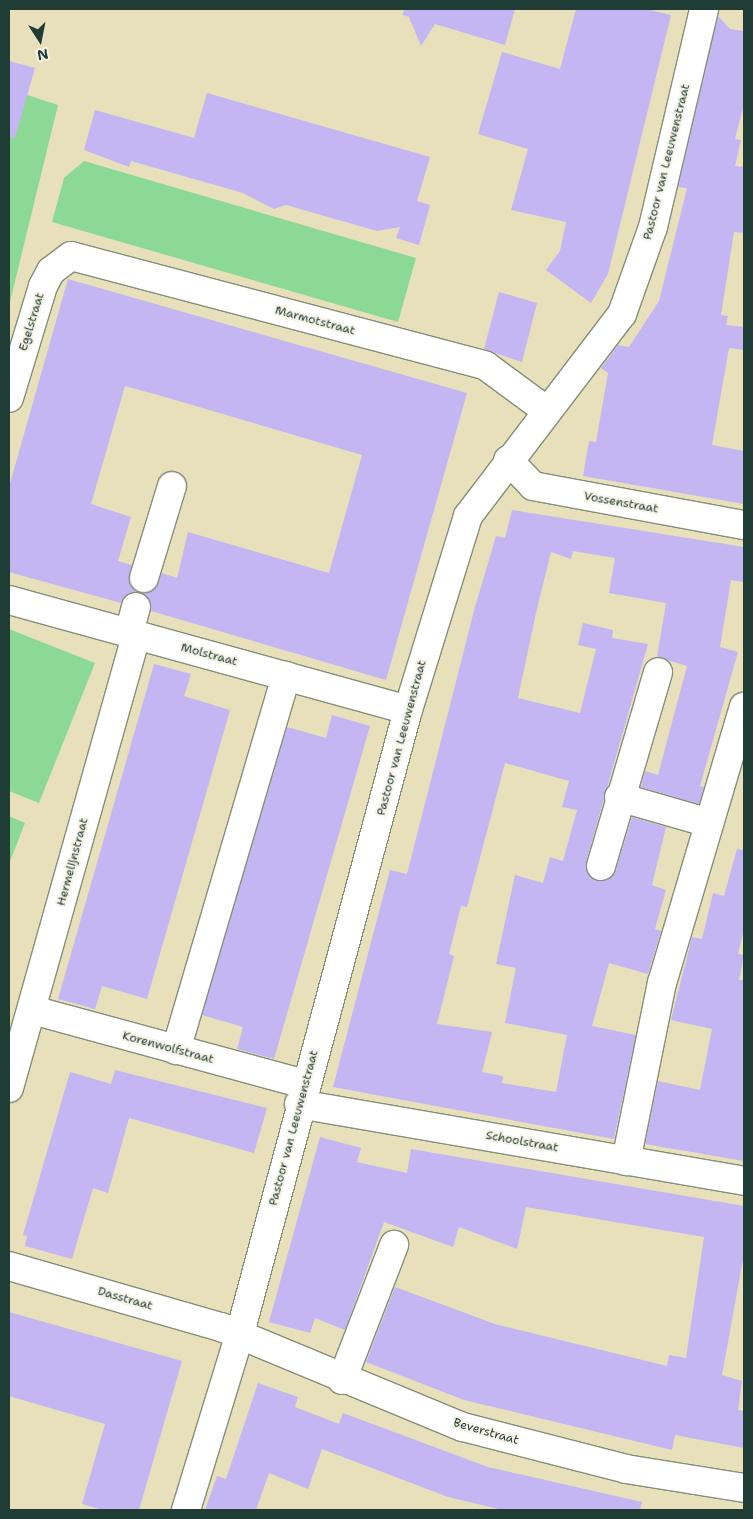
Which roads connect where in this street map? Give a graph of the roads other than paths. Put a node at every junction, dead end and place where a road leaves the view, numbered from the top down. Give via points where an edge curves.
1 (704, 9) edge
2 (71, 256) joint
3 (9, 398) edge
4 (547, 411) junction
5 (508, 460) junction
6 (172, 486) dead end
7 (744, 525) edge
8 (144, 578) dead end
9 (9, 600) edge
10 (136, 607) dead end
11 (132, 634) junction
12 (658, 672) dead end
13 (286, 676) junction
14 (744, 707) edge
15 (408, 710) junction
16 (619, 797) junction
17 (710, 823) junction
18 (601, 866) dead end
19 (32, 1010) junction
20 (176, 1050) junction
21 (9, 1088) edge
22 (302, 1094) junction
23 (626, 1160) junction
24 (744, 1181) edge
25 (394, 1245) dead end
26 (9, 1266) edge
27 (239, 1337) junction
28 (342, 1380) junction
29 (744, 1488) edge
30 (186, 1510) edge

1 - 4 street, Pastoor van Leeuwenstraat via 653,228 622,314
2 - 3 street, Egelstraat via 51,271 43,286
2 - 4 street, Marmotstraat via 486,366
4 - 5 street, Pastoor van Leeuwenstraat
5 - 7 street, Vossenstraat via 533,486
5 - 15 street, Pastoor van Leeuwenstraat via 468,516
6 - 8 street
9 - 11 street, Molstraat
10 - 11 street, Hermelijnstraat
11 - 13 street, Molstraat
11 - 19 street, Hermelijnstraat
12 - 16 street
13 - 15 street, Molstraat
13 - 20 street
14 - 17 street
15 - 22 street, Pastoor van Leeuwenstraat
16 - 17 street
16 - 18 street
17 - 23 street via 662,983
19 - 20 street, Korenwolfstraat
19 - 21 street, Hermelijnstraat
20 - 22 street, Korenwolfstraat
22 - 23 street, Schoolstraat
22 - 27 street, Pastoor van Leeuwenstraat
23 - 24 street, Schoolstraat
25 - 28 street
26 - 27 street, Dasstraat via 221,1327
27 - 28 street, Beverstraat
27 - 30 street, Pastoor van Leeuwenstraat
28 - 29 street, Beverstraat via 463,1427 626,1469

